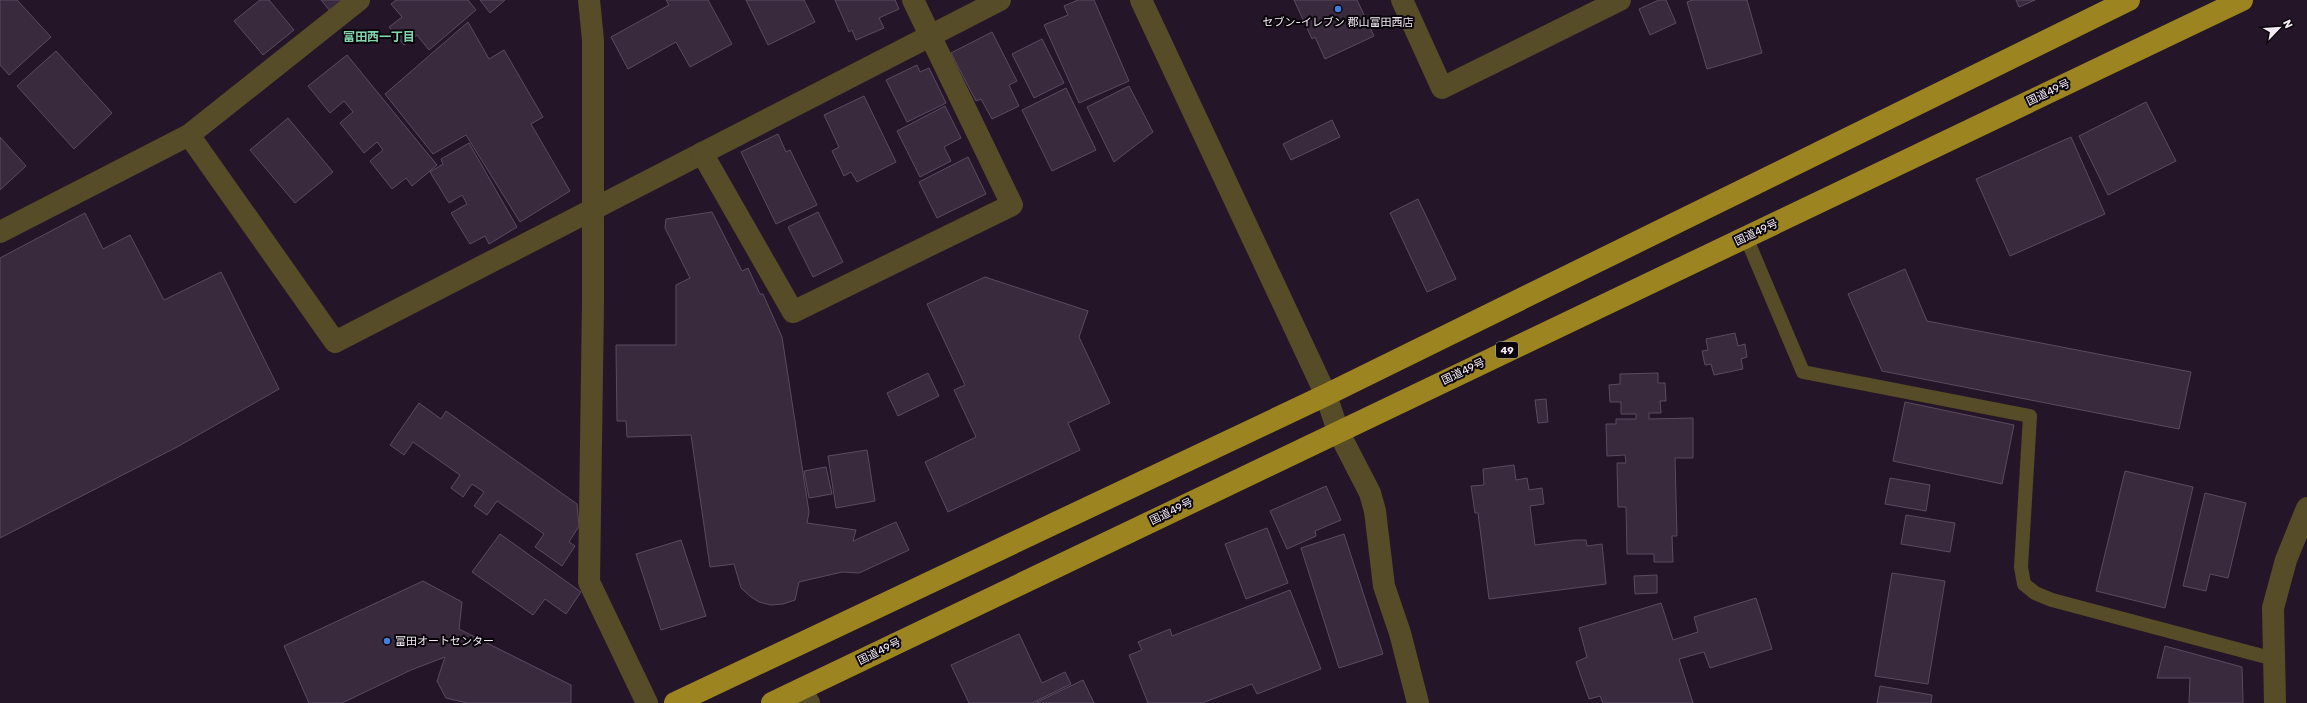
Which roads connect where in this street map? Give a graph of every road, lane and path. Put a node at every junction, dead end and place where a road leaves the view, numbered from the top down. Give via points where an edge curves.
1 (359, 0) edge
2 (589, 0) edge
3 (913, 0) edge
4 (1000, 0) edge
5 (1141, 0) edge
6 (1402, 0) edge
7 (1620, 0) edge
8 (2129, 0) edge
9 (2242, 0) edge
10 (932, 35) junction
11 (189, 135) junction
12 (702, 153) junction
13 (593, 209) junction
14 (0, 232) edge
15 (1746, 237) junction
16 (1326, 394) junction
17 (1338, 431) junction
18 (2307, 508) edge
19 (2274, 659) junction
20 (805, 696) edge
21 (647, 703) edge
22 (675, 703) edge
23 (772, 703) edge
24 (1418, 703) edge
25 (2275, 703) edge

1 - 11 street
2 - 13 street via 593,40
3 - 10 street
4 - 10 street
5 - 16 street
6 - 7 street via 1442,88
8 - 16 highway
9 - 15 highway, 国道49号 / 49
10 - 12 street
10 - 12 street via 1012,205 793,312
11 - 13 street via 335,342
11 - 14 street
12 - 13 street
13 - 21 street via 589,582
15 - 17 highway, 国道49号 / 49
15 - 19 lane via 1804,372 2030,416 2021,567 2024,584 2035,593 2052,600
16 - 17 street
16 - 22 highway
17 - 20 highway, 国道49号 / 49
17 - 24 street via 1370,493 1384,586 1400,633
18 - 19 street via 2286,560 2273,608
19 - 25 street
20 - 23 highway, 国道49号 / 49

